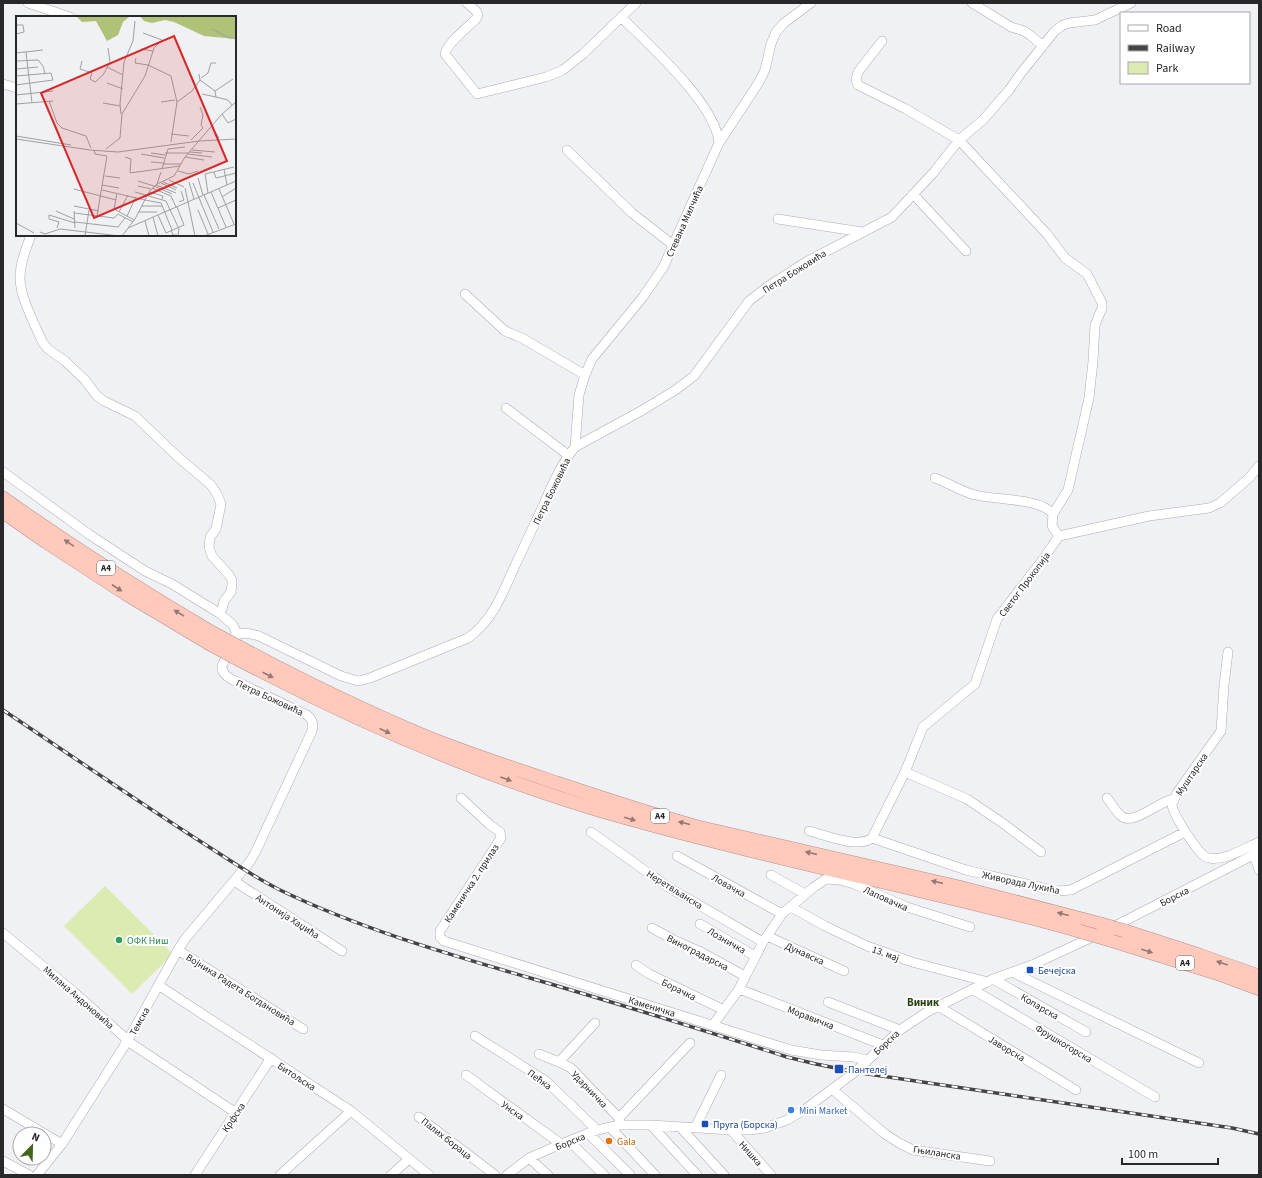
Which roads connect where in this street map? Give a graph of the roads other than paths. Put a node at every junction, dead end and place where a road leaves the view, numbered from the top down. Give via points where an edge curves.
1 (28, 3) edge
2 (466, 3) edge
3 (636, 3) edge
4 (811, 3) edge
5 (972, 3) edge
6 (1131, 3) edge
7 (67, 16) edge
8 (621, 17) junction
9 (882, 41) dead end
10 (1043, 46) junction
11 (3, 84) edge
12 (16, 88) edge
13 (959, 140) junction
14 (719, 143) junction
15 (567, 150) dead end
16 (914, 194) junction
17 (778, 219) dead end
18 (862, 232) junction
19 (31, 236) edge
20 (673, 245) junction
21 (966, 251) dead end
22 (465, 294) dead end
23 (586, 375) junction
24 (506, 408) dead end
25 (575, 447) junction
26 (568, 456) junction
27 (1259, 466) edge
28 (3, 472) edge
29 (935, 478) dead end
30 (3, 498) edge
31 (3, 512) edge
32 (1053, 514) junction
33 (1059, 536) junction
34 (219, 613) junction
35 (237, 634) junction
36 (211, 638) junction
37 (236, 652) junction
38 (1228, 652) dead end
39 (905, 772) junction
40 (461, 798) dead end
41 (1107, 798) dead end
42 (1174, 800) junction
43 (809, 831) dead end
44 (591, 832) dead end
45 (1185, 832) junction
46 (872, 838) junction
47 (1259, 842) edge
48 (1041, 852) dead end
49 (1256, 854) edge
50 (677, 856) dead end
51 (244, 869) joint
52 (1259, 870) edge
53 (771, 875) dead end
54 (234, 881) junction
55 (805, 894) junction
56 (791, 907) junction
57 (782, 914) junction
58 (700, 924) dead end
59 (970, 927) dead end
60 (652, 928) dead end
61 (3, 933) edge
62 (441, 938) joint
63 (765, 939) junction
64 (178, 950) junction
65 (342, 951) dead end
66 (755, 956) junction
67 (636, 965) dead end
68 (844, 971) dead end
69 (1012, 972) junction
70 (745, 976) junction
71 (1259, 976) edge
72 (991, 980) junction
73 (158, 986) junction
74 (739, 989) junction
75 (972, 989) junction
76 (1259, 989) edge
77 (828, 1002) dead end
78 (938, 1006) junction
79 (724, 1010) junction
80 (595, 1023) dead end
81 (713, 1025) junction
82 (303, 1028) dead end
83 (900, 1030) junction
84 (1086, 1032) dead end
85 (476, 1036) dead end
86 (128, 1040) junction
87 (690, 1043) dead end
88 (883, 1045) junction
89 (539, 1054) dead end
90 (271, 1058) junction
91 (867, 1060) junction
92 (559, 1062) junction
93 (1199, 1063) dead end
94 (466, 1075) dead end
95 (721, 1075) dead end
96 (832, 1089) junction
97 (1076, 1090) dead end
98 (1155, 1097) dead end
99 (3, 1109) edge
100 (351, 1111) junction
101 (236, 1113) junction
102 (419, 1116) dead end
103 (619, 1121) junction
104 (651, 1125) junction
105 (610, 1127) junction
106 (681, 1128) junction
107 (695, 1128) junction
108 (731, 1130) junction
109 (593, 1132) junction
110 (565, 1142) junction
111 (62, 1144) junction
112 (529, 1158) junction
113 (409, 1159) junction
114 (3, 1161) edge
115 (990, 1161) dead end
116 (29, 1175) edge
117 (37, 1175) edge
118 (195, 1175) edge
119 (280, 1175) edge
120 (391, 1175) edge
121 (429, 1175) edge
122 (494, 1175) edge
123 (507, 1175) edge
124 (548, 1175) edge
125 (604, 1175) edge
126 (630, 1175) edge
127 (655, 1175) edge
128 (697, 1175) edge
129 (724, 1175) edge
130 (771, 1175) edge

1 - 7 street
2 - 8 street via 478,15 450,44 445,54 477,94 563,70
3 - 8 street
4 - 14 street, Стевана Милчића via 776,32 759,82
5 - 10 street via 1007,25 1030,35
6 - 10 street, Петра Божовића via 1095,20 1065,24 1054,32
8 - 14 street via 686,83 706,111
9 - 13 street via 858,72 856,82
10 - 13 street, Петра Божовића via 983,120
11 - 12 street
13 - 16 street, Петра Божовића
13 - 32 street via 1047,234 1065,258 1087,274 1102,303 1095,325 1089,398 1068,490
14 - 20 street, Стевана Милчића
15 - 20 street via 632,213
16 - 18 street, Петра Божовића via 892,217
16 - 21 street
17 - 18 street
18 - 25 street, Петра Божовића via 806,262 749,302 694,376 674,392
19 - 34 street via 23,258 21,287 43,343 85,380 97,396 135,416 210,484 217,494 221,504 209,547 212,556 232,580 231,592
20 - 23 street, Стевана Милчића via 664,266 643,297 592,359
22 - 23 street via 505,331
23 - 25 street, Стевана Милчића via 579,395
24 - 26 street
25 - 26 street, Петра Божовића
26 - 35 street, Петра Божовића via 554,480 500,599 488,619 468,638 358,681 341,676 259,636
27 - 33 street via 1220,503 1209,508 1149,516
28 - 34 street via 145,571 172,584
29 - 32 street via 974,495 1026,501
36 -> 30 highway, A4
31 -> 36 highway, A4 via 131,597
32 - 33 street via 1052,526
33 - 39 street, Светог Прокопија via 997,619 975,684 923,727
34 - 35 street via 233,625
35 - 51 street, Петра Божовића via 222,666 225,675 307,714 313,726 255,853
36 - 37 highway, A4, bridge
71 -> 37 highway, A4, bridge via 1101,924 959,887 698,827 594,796 422,735
37 -> 76 highway, A4, bridge via 309,696 394,735 548,794 719,843 1079,931 1219,974
38 - 42 street, Муштарска via 1221,731
39 - 46 street, Светог Прокопија
39 - 48 street via 967,800
40 - 62 street, Каменичка 2. прилаз via 500,832 501,838 440,931
41 - 42 street via 1120,816 1130,819 1166,801
42 - 45 street, Муштарска via 1172,805
43 - 46 street via 851,841 863,842
44 - 63 street, Неретвљанска via 668,887
45 - 46 street, Живорада Лукића via 1064,892 966,870
45 - 47 street, Муштарска via 1201,853 1209,858 1223,857
49 - 52 street
49 - 69 street, Борска via 1080,943
50 - 57 street, Ловачка
51 - 54 street, Темска
53 - 55 street
54 - 64 street, Темска
54 - 65 street, Антонија Хаџића
55 - 56 street, Лаповачка
55 - 59 street, Лаповачка via 826,879 839,880 907,907
56 - 57 street, Лаповачка
56 - 72 street, 13. мај via 866,946 912,962
57 - 63 street, Лаповачка
58 - 66 street, Лозничка
60 - 70 street, Виноградарска
61 - 86 street, Милана Андоновића
62 - 81 street, Каменичка
63 - 66 street, Лаповачка
63 - 68 street, Дунавска
64 - 73 street, Темска
64 - 82 street, Војника Радета Богдановића
66 - 70 street, Лаповачка
67 - 79 street, Борачка via 649,974
69 - 72 street, Борска
69 - 93 street
70 - 74 street, Лаповачка
72 - 75 street, Борска
72 - 84 street, Копарска
73 - 86 street, Темска
73 - 90 street, Битољска
74 - 79 street, Лаповачка
74 - 88 street, Моравичка
75 - 78 street, Борска
75 - 98 street, Фрушкогорска
77 - 83 street
78 - 83 street, Борска
78 - 97 street, Јаворска
79 - 81 street, Лаповачка
80 - 92 street
81 - 91 street, Каменичка via 791,1050
83 - 88 street, Борска
85 - 109 street, Пећка via 546,1081
86 - 101 street, Милана Андоновића
86 - 111 street, Темска
87 - 103 street
88 - 91 street, Борска
89 - 92 street, Ударничка
90 - 100 street, Битољска
90 - 101 street, Крфска
91 - 96 street, Борска
92 - 103 street, Ударничка via 571,1068
94 - 110 street, Унска
95 - 107 street
96 - 108 street, Борска via 787,1120 765,1128
96 - 115 street, Гњиланска via 885,1134 913,1150
99 - 111 street
100 - 113 street, Битољска
100 - 119 street
101 - 118 street, Крфска
102 - 122 street, Палих бораца
103 - 104 street, Борска
103 - 105 street, Борска
104 - 106 street, Борска
104 - 128 street
105 - 109 street, Борска
105 - 127 street
106 - 107 street, Борска
106 - 129 street
107 - 108 street, Борска
108 - 130 street, Нишка
109 - 110 street, Борска
109 - 126 street, Пећка
110 - 112 street, Борска
110 - 125 street, Унска
111 - 117 street, Темска
112 - 123 street, Борска
112 - 124 street
113 - 120 street
113 - 121 street, Битољска
114 - 116 street

